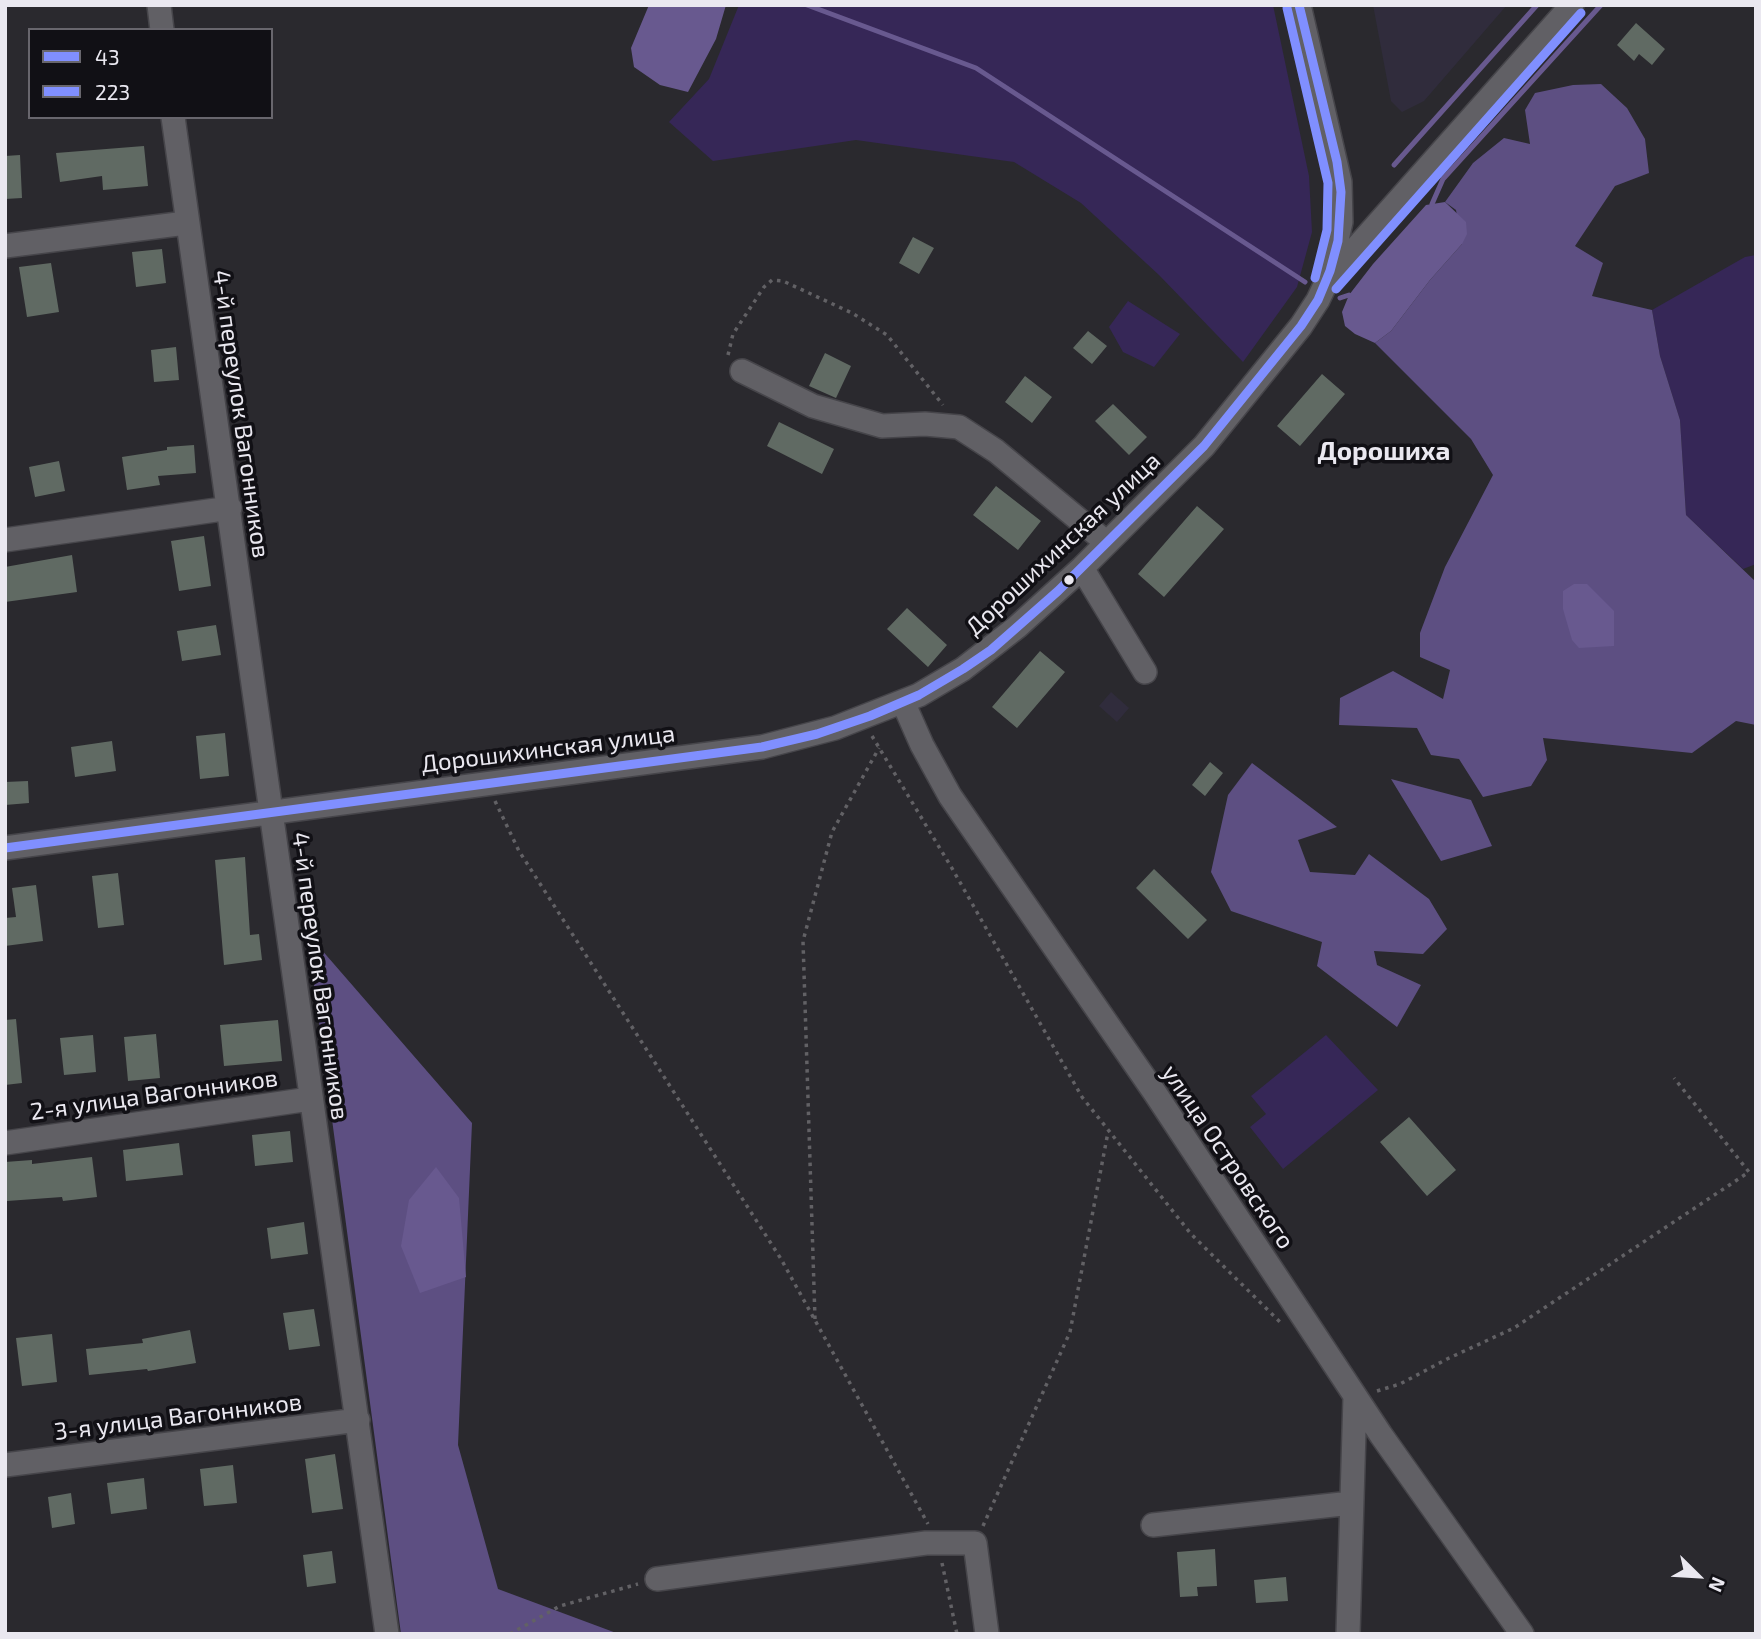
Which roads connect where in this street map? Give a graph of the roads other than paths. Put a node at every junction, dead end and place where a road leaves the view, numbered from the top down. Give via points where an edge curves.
1 (159, 5) edge
2 (1299, 5) edge
3 (1573, 5) edge
4 (162, 28) edge
5 (173, 119) edge
6 (186, 223) junction
7 (5, 246) edge
8 (1327, 281) junction
9 (742, 371) road end
10 (230, 508) junction
11 (5, 540) edge
12 (1107, 543) junction
13 (1082, 568) junction
14 (1145, 672) dead end
15 (903, 702) junction
16 (270, 812) junction
17 (5, 848) edge
18 (310, 1099) junction
19 (5, 1143) edge
20 (1355, 1397) junction
21 (358, 1420) junction
22 (5, 1465) edge
23 (1351, 1503) junction
24 (1153, 1525) dead end
25 (657, 1578) road end
26 (387, 1634) edge
27 (986, 1634) edge
28 (1348, 1634) edge
29 (1522, 1634) edge

1 - 4 street
2 - 8 street via 1340,182 1339,232
3 - 8 street, Дорошихинская улица
5 - 6 street, 4-й переулок Вагонников
6 - 7 street
6 - 10 street, 4-й переулок Вагонников
8 - 12 street, Дорошихинская улица via 1301,326 1204,446
9 - 12 street via 813,406 882,426 959,427 996,451
10 - 11 street
10 - 16 street, 4-й переулок Вагонников
12 - 13 street, Дорошихинская улица
13 - 14 street
13 - 15 street, Дорошихинская улица via 991,650
15 - 16 street, Дорошихинская улица via 817,734 762,747
15 - 20 street, улица Островского via 950,796
16 - 17 street, Дорошихинская улица
16 - 18 street, 4-й переулок Вагонников
18 - 19 street, 2-я улица Вагонников
18 - 21 street, 4-й переулок Вагонников
20 - 23 street
20 - 29 street, улица Островского
21 - 22 street, 3-я улица Вагонников
21 - 26 street, 4-й переулок Вагонников
23 - 24 street
23 - 28 street
25 - 27 street via 938,1543 975,1544

